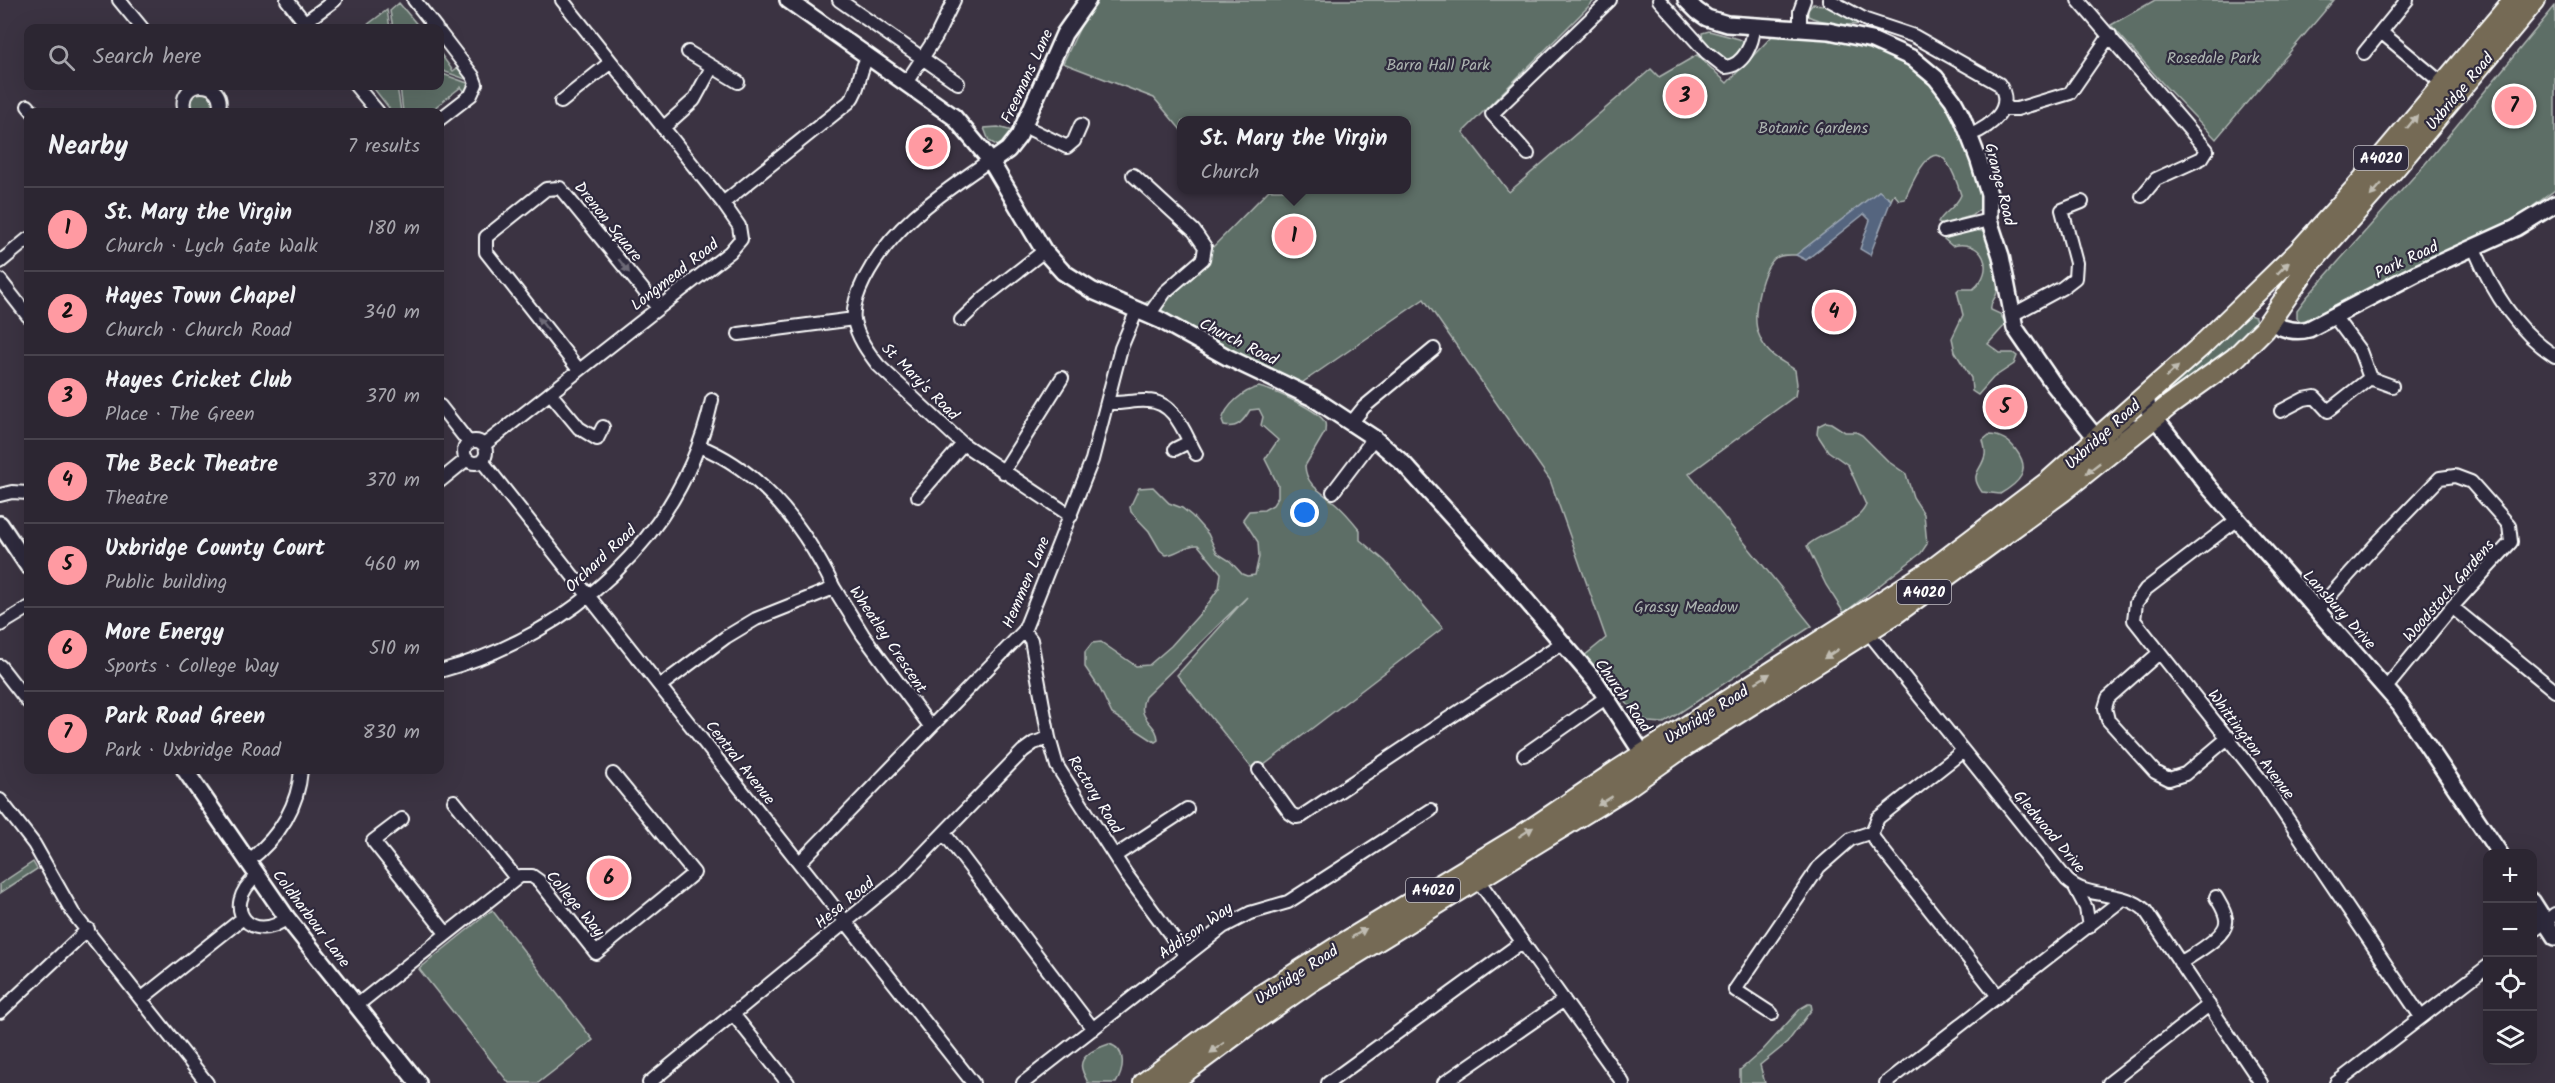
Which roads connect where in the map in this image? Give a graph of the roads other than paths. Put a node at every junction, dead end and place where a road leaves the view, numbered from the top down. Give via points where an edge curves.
1 (119, 0) edge
2 (287, 0) edge
3 (335, 0) edge
4 (414, 0) edge
5 (562, 0) edge
6 (788, 0) edge
7 (839, 0) edge
8 (954, 0) edge
9 (1088, 0) edge
10 (1610, 0) edge
11 (1659, 0) edge
12 (1686, 0) edge
13 (1804, 0) edge
14 (1828, 0) edge
15 (2078, 0) edge
16 (2407, 0) edge
17 (2514, 0) edge
18 (2535, 0) edge
19 (139, 24) edge
20 (302, 24) edge
21 (307, 24) edge
22 (433, 24) edge
23 (1754, 27) junction
24 (1800, 29) junction
25 (2381, 32) junction
26 (2110, 35) junction
27 (444, 38) edge
28 (688, 52) dead end
29 (2364, 53) dead end
30 (868, 57) junction
31 (923, 58) junction
32 (611, 62) junction
33 (712, 67) junction
34 (738, 82) dead end
35 (906, 83) junction
36 (958, 83) dead end
37 (2443, 84) junction
38 (187, 90) edge
39 (220, 90) edge
40 (359, 90) edge
41 (561, 102) dead end
42 (185, 108) edge
43 (219, 108) edge
44 (375, 108) edge
45 (2003, 109) junction
46 (444, 116) edge
47 (1081, 125) dead end
48 (1024, 126) junction
49 (663, 128) junction
50 (1970, 135) junction
51 (1528, 154) dead end
52 (991, 161) junction
53 (1133, 175) dead end
54 (2142, 196) dead end
55 (2082, 202) dead end
56 (723, 203) junction
57 (2555, 204) edge
58 (1989, 220) junction
59 (1944, 231) dead end
60 (24, 242) edge
61 (2474, 248) junction
62 (1044, 251) junction
63 (0, 262) edge
64 (0, 280) edge
65 (658, 308) junction
66 (2241, 309) junction
67 (24, 311) edge
68 (1143, 313) junction
69 (2014, 314) junction
70 (2334, 316) junction
71 (854, 319) junction
72 (961, 320) dead end
73 (2270, 322) junction
74 (739, 334) dead end
75 (1434, 349) dead end
76 (2555, 356) edge
77 (579, 370) junction
78 (1062, 378) dead end
79 (2370, 378) junction
80 (2392, 386) dead end
81 (550, 393) junction
82 (2146, 395) junction
83 (712, 400) dead end
84 (1108, 403) junction
85 (444, 411) edge
86 (2280, 411) dead end
87 (2154, 418) junction
88 (1352, 422) junction
89 (603, 427) dead end
90 (1374, 438) junction
91 (2097, 439) junction
92 (1189, 442) junction
93 (469, 443) junction
94 (963, 444) junction
95 (484, 445) junction
96 (699, 446) junction
97 (1175, 449) dead end
98 (1196, 454) dead end
99 (467, 459) junction
100 (482, 461) junction
101 (1003, 472) junction
102 (444, 478) edge
103 (1333, 492) dead end
104 (24, 493) edge
105 (0, 495) edge
106 (918, 496) dead end
107 (1071, 516) junction
108 (2238, 519) junction
109 (0, 524) edge
110 (24, 560) edge
111 (834, 588) junction
112 (588, 595) junction
113 (2452, 607) junction
114 (24, 610) edge
115 (2318, 610) junction
116 (0, 624) edge
117 (1863, 624) junction
118 (1024, 631) junction
119 (1562, 643) junction
120 (2159, 653) junction
121 (0, 666) edge
122 (444, 669) edge
123 (660, 686) junction
124 (2386, 688) junction
125 (2555, 691) edge
126 (24, 697) edge
127 (1607, 697) junction
128 (930, 726) junction
129 (2229, 737) junction
130 (1049, 738) junction
131 (1963, 751) junction
132 (1524, 755) dead end
133 (1648, 762) junction
134 (1259, 770) dead end
135 (187, 774) edge
136 (299, 774) edge
137 (613, 774) dead end
138 (0, 800) edge
139 (454, 801) dead end
140 (1186, 809) dead end
141 (1431, 810) dead end
142 (402, 819) dead end
143 (944, 832) junction
144 (1872, 832) junction
145 (2497, 849) edge
146 (1115, 856) junction
147 (247, 862) junction
148 (800, 862) junction
149 (257, 876) junction
150 (516, 878) junction
151 (1478, 880) junction
152 (2075, 886) junction
153 (2216, 897) dead end
154 (2123, 899) junction
155 (2534, 903) edge
156 (243, 918) junction
157 (287, 918) junction
158 (2551, 918) edge
159 (845, 921) junction
160 (2089, 927) junction
161 (2537, 928) edge
162 (88, 929) junction
163 (446, 933) junction
164 (2555, 937) edge
165 (1522, 942) junction
166 (1186, 956) junction
167 (2180, 963) junction
168 (2483, 969) edge
169 (1998, 996) junction
170 (141, 999) junction
171 (1564, 1000) junction
172 (2209, 1005) junction
173 (356, 1006) junction
174 (0, 1012) edge
175 (733, 1014) junction
176 (1772, 1014) dead end
177 (2421, 1017) junction
178 (1222, 1023) junction
179 (1244, 1028) junction
180 (1093, 1029) junction
181 (200, 1081) edge
182 (418, 1083) edge
183 (649, 1083) edge
184 (788, 1083) edge
185 (973, 1083) edge
186 (1023, 1083) edge
187 (1144, 1083) edge
188 (1170, 1083) edge
189 (1328, 1083) edge
190 (1444, 1083) edge
191 (1623, 1083) edge
192 (1887, 1083) edge
193 (2109, 1083) edge
194 (2261, 1083) edge
195 (2336, 1083) edge

1 - 19 street
2 - 20 street
3 - 21 street
4 - 22 street
5 - 32 street, Longmead Road
6 - 30 street, Church Road
7 - 31 street
8 - 31 street
9 - 48 street, Freemans Lane via 1064,34
10 - 51 street via 1492,114
11 - 23 street via 1725,67 1747,52
12 - 23 street via 1717,22
13 - 24 street
14 - 45 street via 1866,20 1914,36 1988,76 2002,89
15 - 26 street
16 - 25 street
17 - 37 main road, Uxbridge Road / A4020
18 -> 73 main road, Uxbridge Road / A4020 via 2394,170 2308,266
23 - 24 street
24 - 50 street via 1861,36 1912,58 1936,78 1953,100
25 - 29 street
25 - 37 street
26 - 45 street via 2070,93 2017,109
26 - 54 street via 2207,150 2202,158 2156,179
27 - 46 street via 476,84 471,94
28 - 33 street
30 - 35 street, Church Road
30 - 56 street via 849,102
31 - 35 street
31 - 36 street
32 - 41 street
32 - 49 street, Longmead Road
33 - 34 street
33 - 49 street via 694,100
35 - 52 street, Church Road via 954,117
66 -> 37 main road, Uxbridge Road / A4020 via 2328,219
38 - 42 street
39 - 43 street
40 - 44 street
45 - 50 street, Grange Road via 1986,128
47 - 48 street via 1067,147
48 - 52 street, Freemans Lane via 1014,144
49 - 56 street, Longmead Road
50 - 58 street, Grange Road via 1989,194
52 - 62 street, Church Road
52 - 71 street via 916,213 895,233 862,284
53 - 68 street, Hemmen Lane via 1194,231 1206,254
55 - 69 street via 2062,210 2076,263 2074,278
56 - 65 street, Longmead Road via 741,230 738,244
57 - 61 street, Park Road
58 - 59 street
58 - 69 street, Grange Road
60 - 63 street
61 - 70 street, Park Road
61 - 76 street via 2499,298 2527,333
62 - 68 street, Church Road via 1063,272 1083,285
62 - 72 street
64 - 67 street
65 - 77 street, Longmead Road
77 -> 65 street, Drenon Square via 486,252 486,237 495,227 546,189 560,188
66 - 73 main road via 2258,312
82 -> 66 main road, Uxbridge Road / A4020
68 - 84 street, Hemmen Lane via 1124,340
68 - 88 street, Church Road via 1313,398
69 - 91 street, Grange Road via 2015,328
70 - 73 street, Park Road via 2301,332
70 - 79 street via 2360,351
71 - 74 street
71 - 94 street, St Mary's Road via 862,341 878,365
73 - 87 main road, Uxbridge Road / A4020 via 2235,358
75 - 88 street via 1364,406
77 - 81 street, Longmead Road
78 - 101 street
79 - 80 street
79 - 86 street via 2328,411 2315,397
81 - 89 street via 587,434 597,439
81 - 95 street, Longmead Road
82 - 87 street, Lansbury Drive
82 - 91 main road, Uxbridge Road / A4020
83 - 96 street, Orchard Road
84 - 92 street via 1160,403 1173,413
84 - 107 street, Hemmen Lane via 1098,444
85 - 93 street
87 - 91 street via 2118,435
87 - 108 street, Lansbury Drive
87 -> 117 main road, Uxbridge Road / A4020 via 2045,504
88 - 90 street, Church Road
90 - 103 street
90 - 119 street, Church Road via 1435,496
91 - 117 main road, Uxbridge Road / A4020 via 2048,482
92 - 97 street
92 - 98 street
93 - 95 street via 478,441
93 - 99 street
94 - 101 street, St Mary's Road
94 - 106 street
95 - 100 street
96 - 111 street via 736,464 769,492 801,529
96 - 112 street, Orchard Road via 663,518 628,559
99 - 100 street via 474,463
99 - 102 street
100 - 112 street, Central Avenue
101 - 107 street, St Mary's Road
104 - 105 street
107 - 118 street, Hemmen Lane
108 - 115 street, Lansbury Drive
108 - 120 street, Whittington Avenue via 2139,596 2134,620
109 - 110 street
111 - 123 street, Wheatley Crescent via 756,619
111 - 128 street, Wheatley Crescent via 863,635
112 - 122 street, Orchard Road via 511,644
112 - 123 street, Central Avenue
113 - 115 street, Woodstock Gardens via 2511,542 2509,525 2471,482 2455,476 2440,478
113 - 124 street, Woodstock Gardens
113 - 125 street
114 - 116 street
115 - 124 street, Lansbury Drive
117 - 131 street, Gledwood Drive
117 - 133 main road, Uxbridge Road / A4020 via 1682,748
118 - 128 street, Hemmen Lane
118 - 130 street, Rectory Road via 1031,640
119 - 127 street, Church Road
119 - 134 street via 1296,817
120 - 129 street, Whittington Avenue
120 - 129 street via 2108,698 2108,720 2155,772 2169,779 2185,774
121 - 126 street
123 - 148 street, Central Avenue
124 - 145 street, Lansbury Drive
127 - 132 street
127 - 133 street, Church Road
128 - 148 street, Hemmen Lane
129 - 177 street, Whittington Avenue
130 - 143 street, Hesa Road via 1023,751
130 - 146 street, Rectory Road via 1060,770
131 - 144 street via 1878,818
131 - 152 street, Gledwood Drive
133 -> 151 main road, Uxbridge Road / A4020
178 -> 133 main road, Uxbridge Road / A4020 via 1335,948
135 - 147 street, Coldharbour Lane
136 - 147 street via 297,792 281,828
137 - 150 street, College Way via 694,873 596,953 536,878
138 - 162 street via 34,844 59,891
139 - 150 street
140 - 146 street
141 - 166 street, Addison Way via 1288,902 1233,920
142 - 163 street via 373,841
143 - 159 street, Hesa Road via 904,874
143 - 180 street
144 - 169 street
144 - 176 street via 1851,839 1819,867 1735,990
146 - 166 street, Rectory Road
147 - 149 street, Coldharbour Lane
148 - 159 street, Central Avenue
149 - 156 street via 240,899
149 - 157 street, Coldharbour Lane
150 - 163 street
151 - 165 street
151 - 179 main road, Uxbridge Road / A4020 via 1340,963
152 - 154 street, Gledwood Drive
152 - 160 street via 2086,908
153 - 167 street via 2227,921 2224,930
154 - 160 street
154 - 167 street, Gledwood Drive via 2145,910
155 - 158 street
156 - 157 street via 250,925 261,927
156 - 170 street
157 - 173 street, Coldharbour Lane
158 - 161 street
158 - 164 street
159 - 175 street, Hesa Road
159 - 185 street, Central Avenue
160 - 169 street
162 - 170 street
162 - 174 street
163 - 173 street
165 - 171 street
165 - 189 street
166 - 180 street, Addison Way
167 - 172 street, Gledwood Drive
168 - 177 street
169 - 192 street
170 - 181 street
171 - 190 street
171 - 191 street
172 - 193 street
172 - 194 street, Gledwood Drive
173 - 182 street, Coldharbour Lane
175 - 183 street, Hesa Road
175 - 184 street
177 - 195 street
178 - 179 main road via 1236,1019
178 - 187 main road, Uxbridge Road / A4020
179 -> 188 main road, Uxbridge Road / A4020
180 - 186 street, Addison Way

